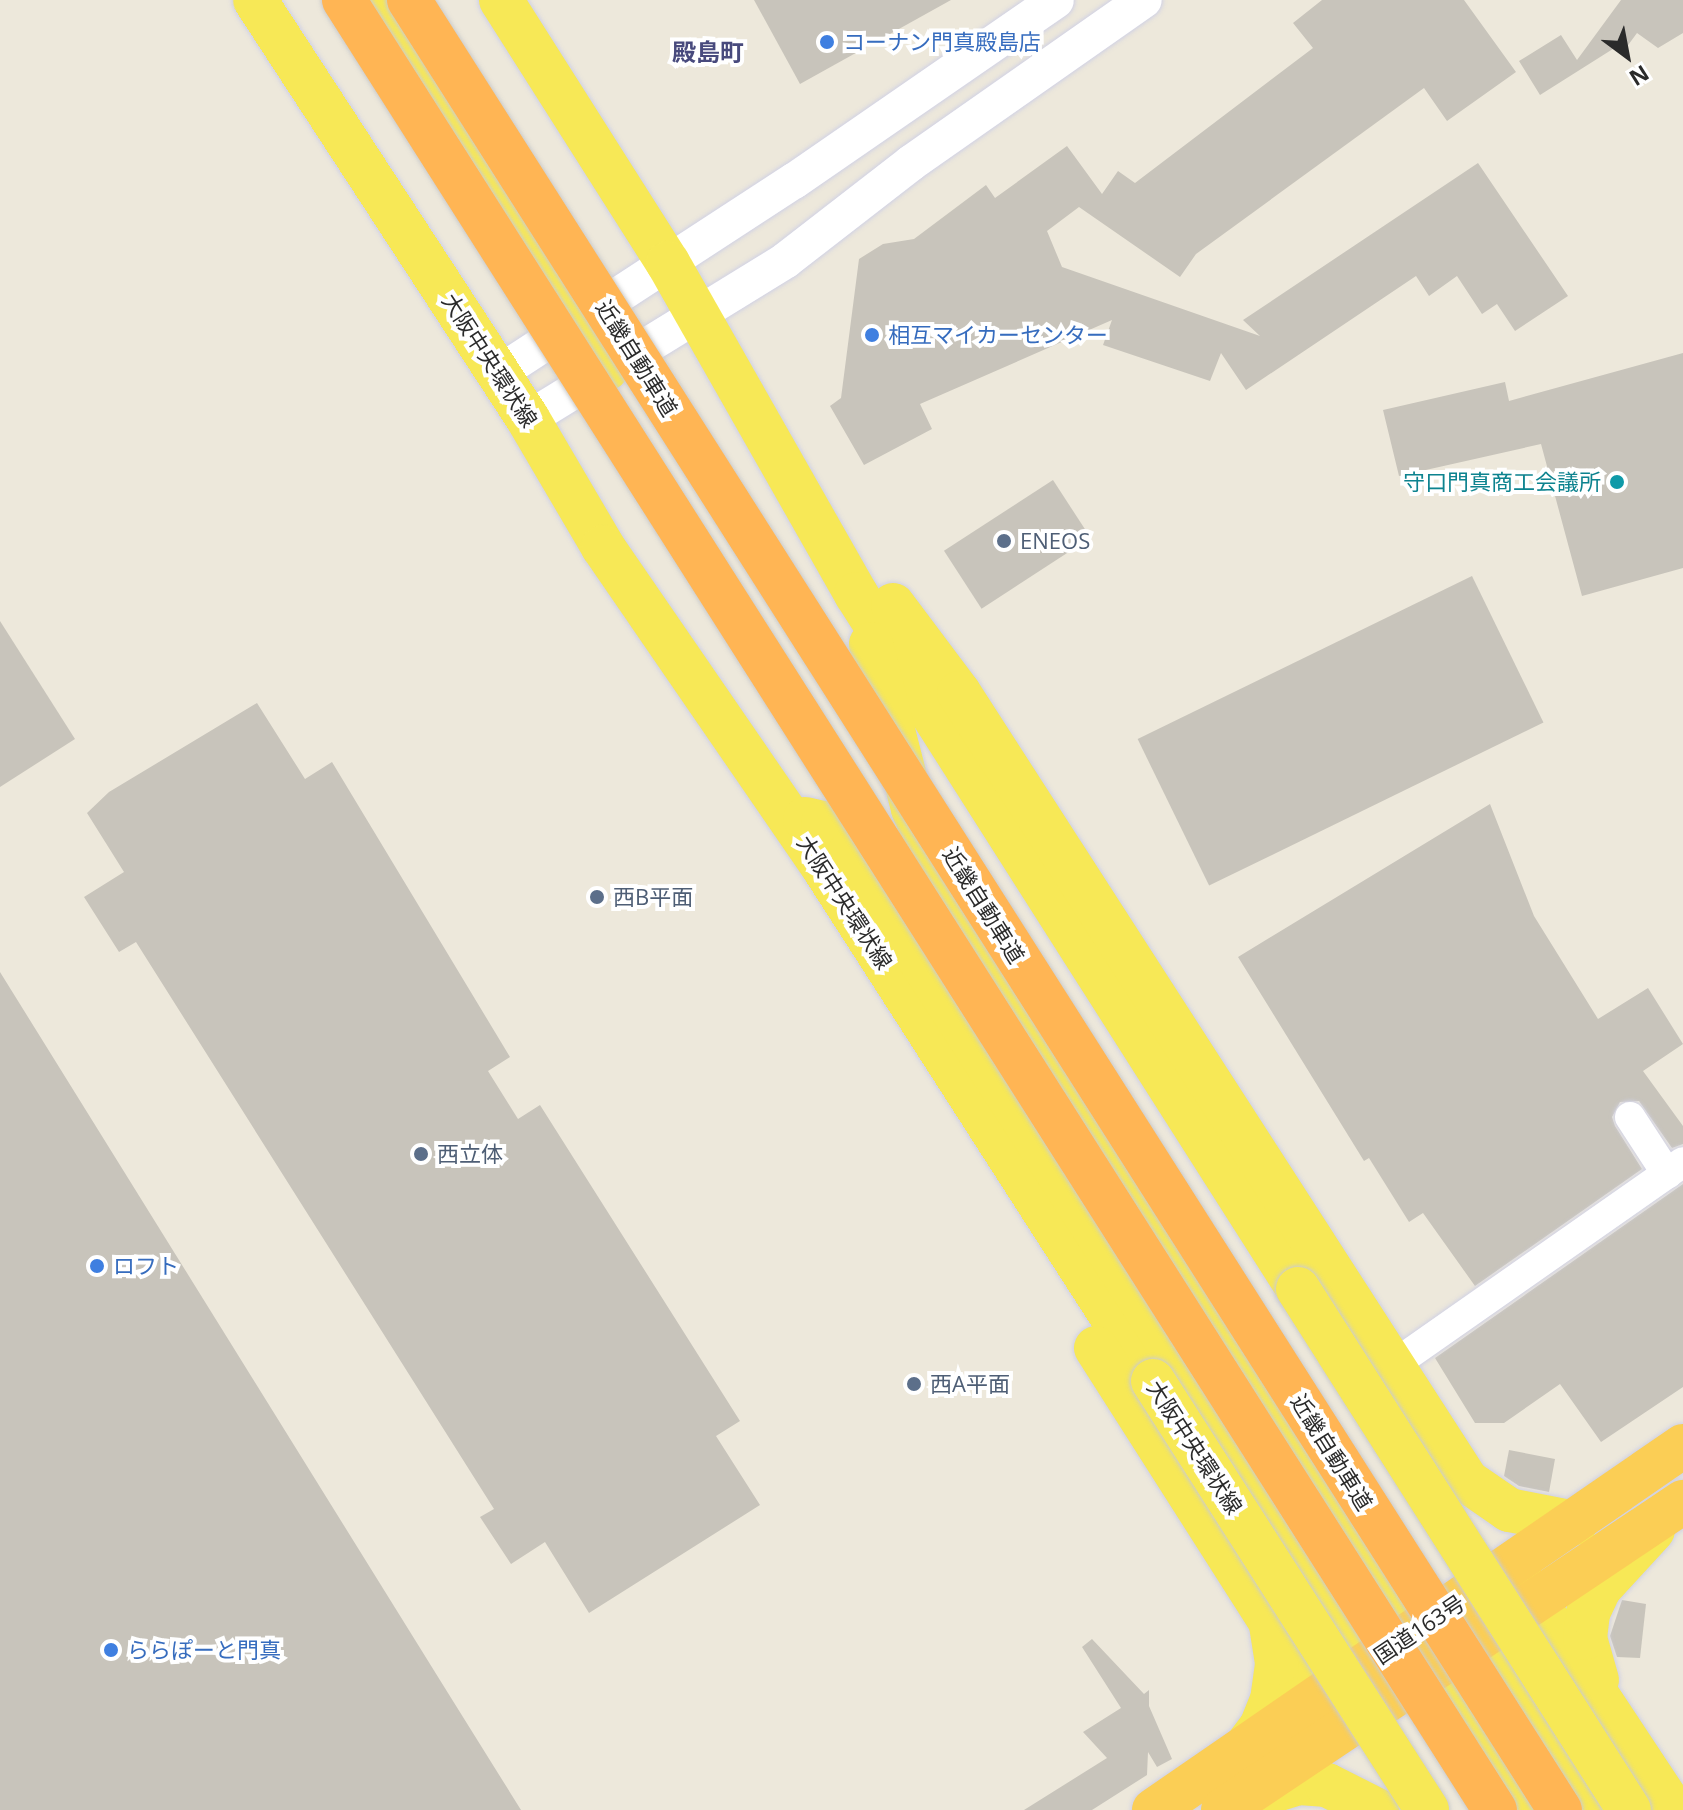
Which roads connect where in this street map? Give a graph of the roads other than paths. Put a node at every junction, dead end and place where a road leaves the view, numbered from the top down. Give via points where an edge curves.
1 (255, 0) edge
2 (344, 0) edge
3 (374, 0) edge
4 (409, 0) edge
5 (501, 0) edge
6 (1056, 0) edge
7 (1144, 0) edge
8 (668, 263) junction
9 (696, 312) junction
10 (578, 322) junction
11 (606, 369) junction
12 (499, 373) junction
13 (528, 419) junction
14 (806, 503) junction
15 (856, 594) junction
16 (787, 815) junction
17 (811, 852) junction
18 (1630, 1117) dead end
19 (1675, 1168) edge
20 (1392, 1366) junction
21 (1683, 1446) edge
22 (1675, 1507) edge
23 (1576, 1523) junction
24 (1523, 1582) junction
25 (1470, 1618) junction
26 (1270, 1623) junction
27 (1424, 1650) junction
28 (1384, 1677) junction
29 (1603, 1701) junction
30 (1329, 1714) junction
31 (1245, 1748) junction
32 (1228, 1807) edge
33 (1154, 1810) edge
34 (1377, 1810) edge
35 (1427, 1810) edge
36 (1495, 1810) edge
37 (1527, 1810) edge
38 (1560, 1810) edge
39 (1593, 1810) edge
40 (1629, 1810) edge
41 (1673, 1810) edge

1 - 12 main road, 大阪中央環状線
2 - 36 highway, bridge
3 - 10 main road
4 - 38 highway, 近畿自動車道, bridge
5 - 8 main road
6 - 8 street
7 - 9 street via 911,163 786,260
8 - 9 main road
8 - 10 street
9 - 11 street
9 - 14 main road
10 - 11 main road
10 - 12 street
11 - 13 street
12 - 13 main road, 大阪中央環状線
13 - 16 main road, 大阪中央環状線 via 603,547
14 - 15 main road
14 - 20 main road via 908,622 959,693
15 - 27 main road via 913,809 963,922
15 - 40 main road, bridge
16 - 17 main road, 大阪中央環状線
16 - 28 main road via 823,823 850,852
17 - 26 main road via 812,900
17 - 35 main road, 大阪中央環状線, bridge
18 - 19 street
19 - 20 street
20 - 23 main road via 1467,1481 1509,1510
21 - 23 highway, 国道163号
22 - 24 highway, 国道163号
22 - 29 main road via 1599,1589 1588,1613 1585,1638
23 - 24 highway, 国道163号
24 - 25 highway, 国道163号
24 - 29 main road
25 - 27 highway, 国道163号
25 - 39 main road
26 - 30 main road
26 - 31 main road via 1277,1663 1272,1700
27 - 28 highway, 国道163号
27 - 37 main road
28 - 30 highway, 国道163号
29 - 41 main road
30 - 31 highway, 国道163号
30 - 32 highway, 国道163号
31 - 33 highway, 国道163号
32 - 34 main road via 1299,1783 1350,1793

